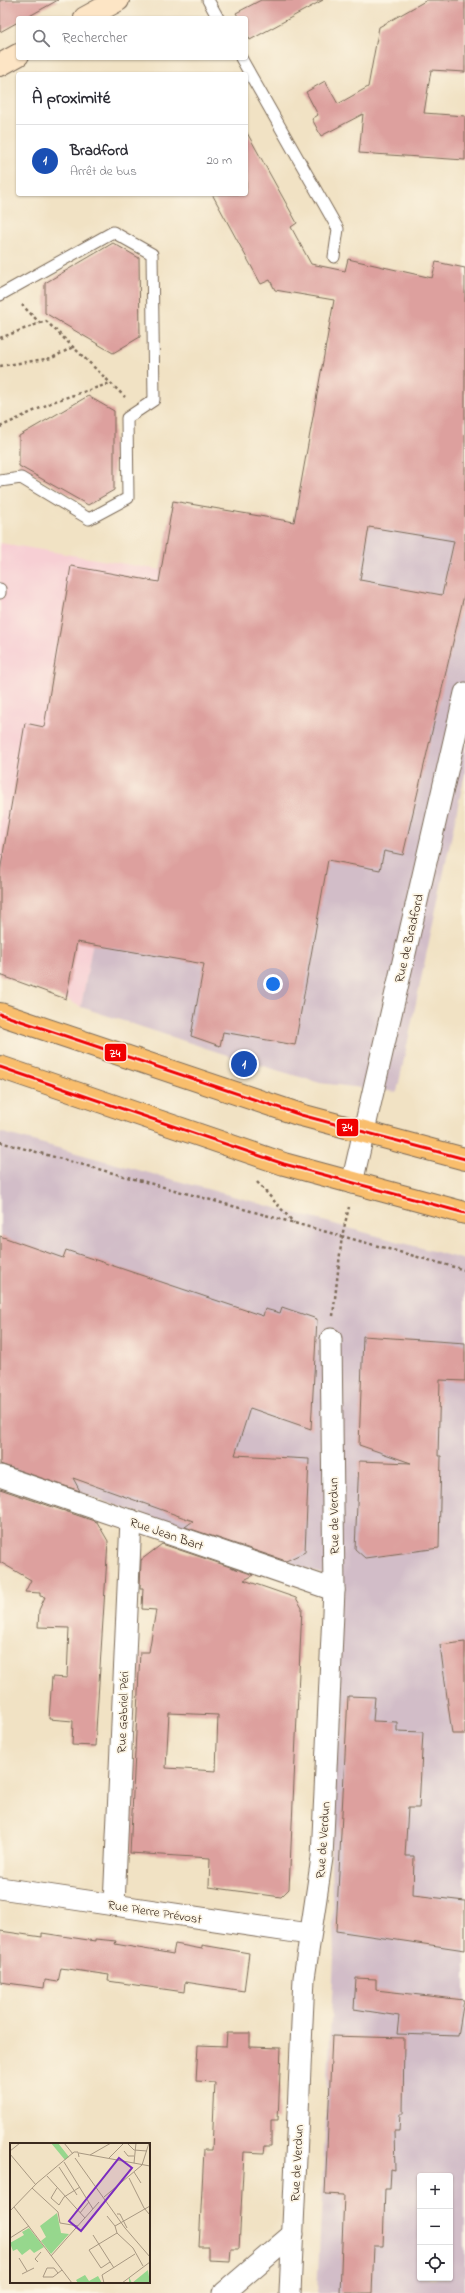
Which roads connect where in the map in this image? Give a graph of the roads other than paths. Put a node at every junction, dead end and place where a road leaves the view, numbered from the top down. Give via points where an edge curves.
1 (118, 0) edge
2 (208, 0) edge
3 (89, 16) edge
4 (217, 16) edge
5 (16, 56) edge
6 (242, 60) edge
7 (0, 65) edge
8 (334, 257) dead end
9 (4, 293) edge
10 (0, 481) edge
11 (0, 589) edge
12 (0, 593) edge
13 (465, 692) edge
14 (0, 1014) edge
15 (0, 1067) edge
16 (363, 1132) junction
17 (465, 1159) edge
18 (352, 1183) junction
19 (465, 1214) edge
20 (331, 1339) road end
21 (0, 1476) edge
22 (131, 1520) junction
23 (334, 1590) junction
24 (0, 1888) edge
25 (114, 1905) junction
26 (309, 1934) junction
27 (293, 2234) junction
28 (224, 2293) edge
29 (290, 2293) edge

1 - 3 main road
2 - 4 lane
5 - 7 main road
6 - 8 lane via 338,229
9 - 10 lane via 113,232 152,254 154,400 127,418 128,498 89,519 21,478
11 - 12 lane
13 - 16 street, Rue de Bradford
14 - 16 main road via 202,1084
15 - 18 main road via 248,1152
16 - 17 main road
16 - 18 street, Rue de Bradford
18 - 19 main road
20 - 23 street, Rue de Verdun
21 - 22 street, Rue Jean Bart
22 - 23 street, Rue Jean Bart
22 - 25 street, Rue Gabriel Péri
23 - 26 street, Rue de Verdun via 322,1858
24 - 25 street, Rue Pierre Prévost
25 - 26 street, Rue Pierre Prévost
26 - 27 street, Rue de Verdun via 304,1978
27 - 28 street
27 - 29 street, Rue de Verdun

